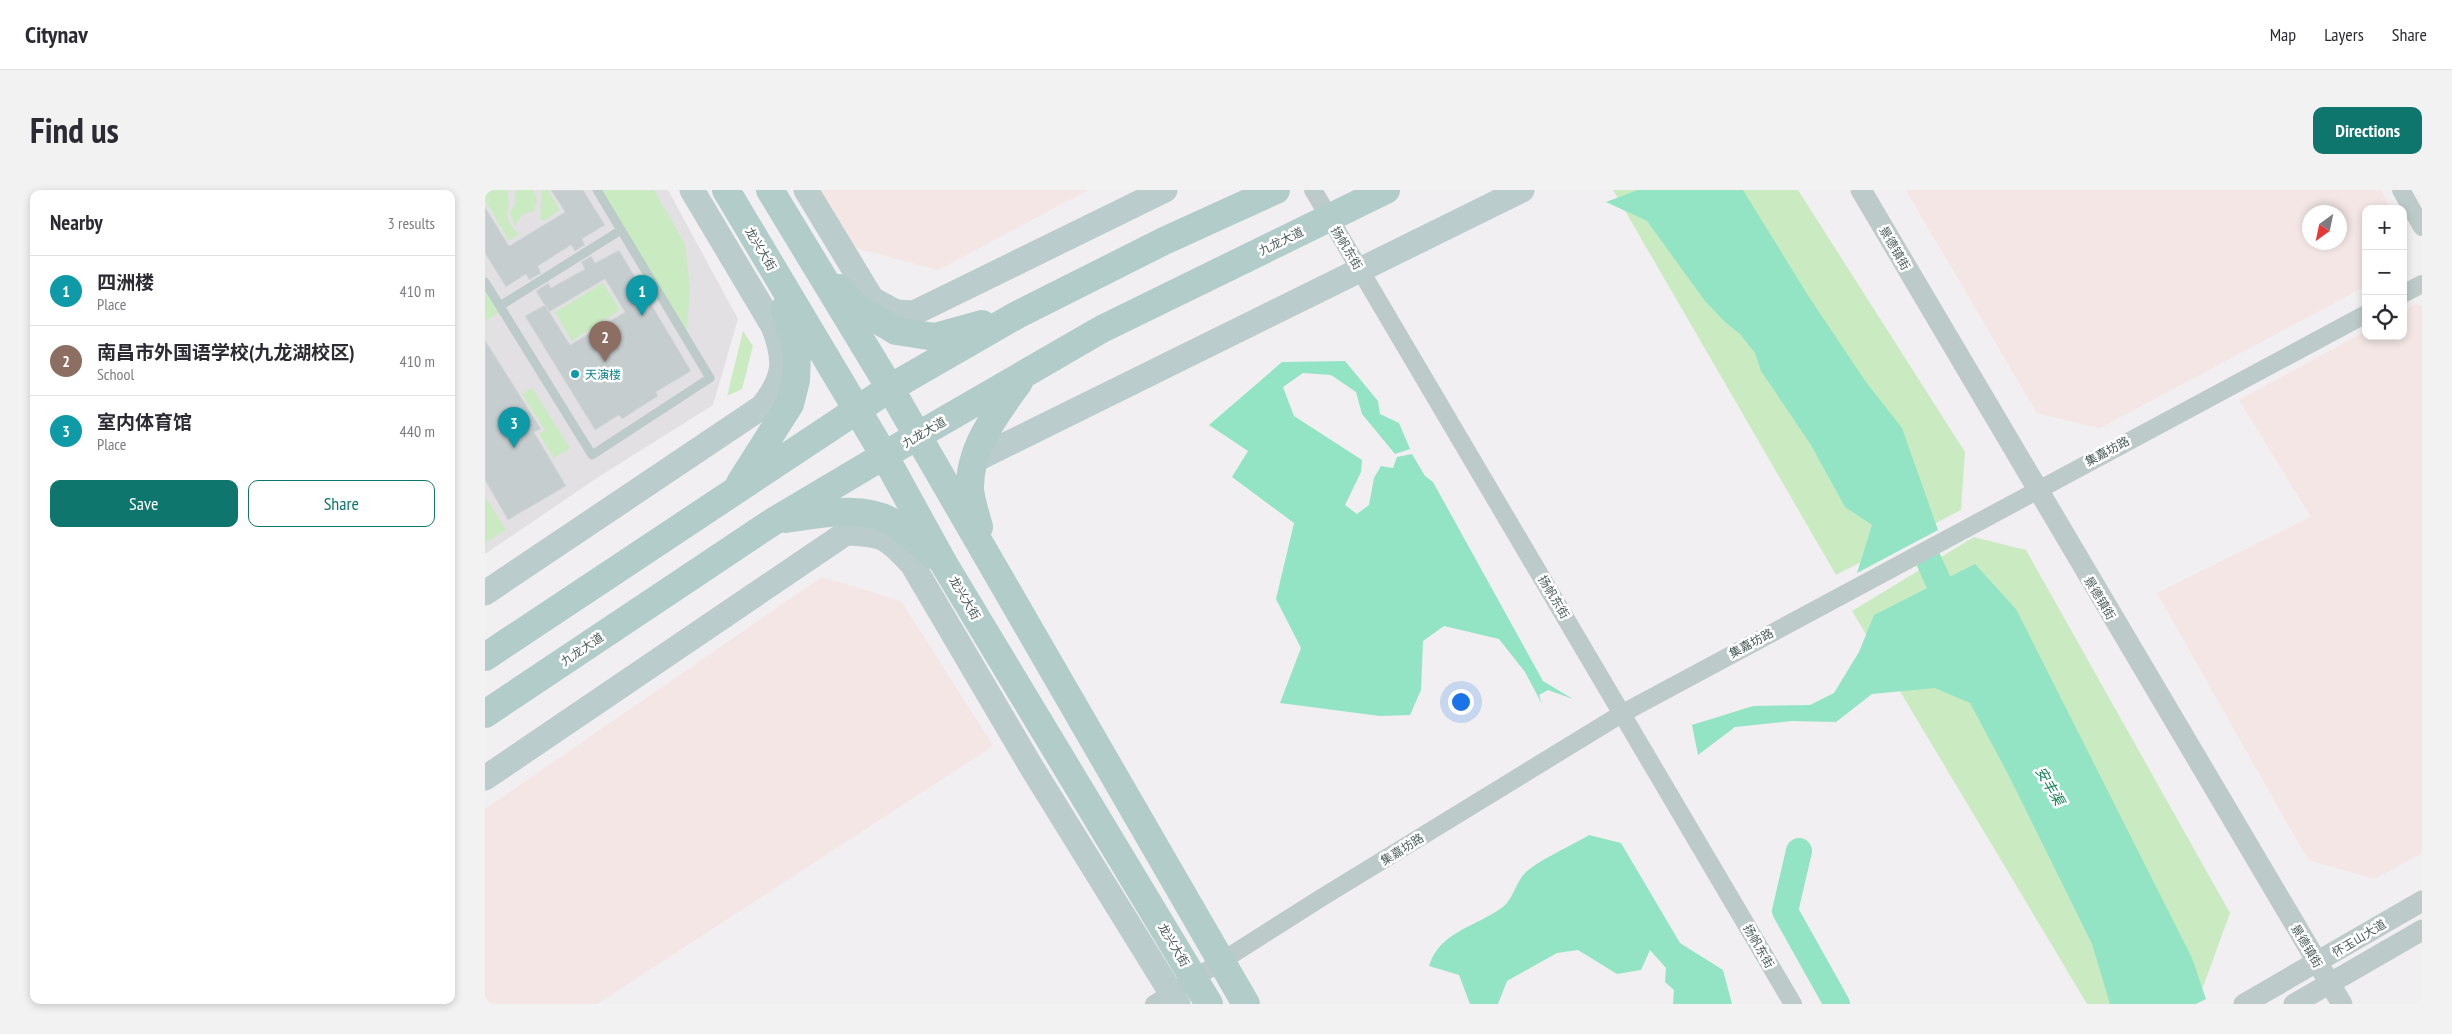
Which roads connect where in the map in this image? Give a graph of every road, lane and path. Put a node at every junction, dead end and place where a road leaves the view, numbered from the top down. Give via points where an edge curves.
1 (597, 190) edge
2 (693, 190) edge
3 (726, 190) edge
4 (771, 190) edge
5 (806, 190) edge
6 (1165, 190) edge
7 (1276, 190) edge
8 (1313, 190) edge
9 (1386, 190) edge
10 (1522, 190) edge
11 (1861, 190) edge
12 (2401, 190) edge
13 (1329, 217) junction
14 (2422, 227) edge
15 (621, 230) junction
16 (805, 249) junction
17 (1360, 269) junction
18 (775, 273) junction
19 (485, 282) edge
20 (2422, 284) edge
21 (2407, 292) edge
22 (500, 306) junction
23 (1017, 315) junction
24 (2362, 316) edge
25 (1026, 373) junction
26 (889, 388) junction
27 (857, 410) junction
28 (917, 436) junction
29 (884, 455) junction
30 (973, 460) junction
31 (2036, 489) junction
32 (734, 491) junction
33 (773, 521) junction
34 (872, 524) junction
35 (986, 558) junction
36 (944, 564) junction
37 (485, 593) edge
38 (485, 657) edge
39 (1623, 713) junction
40 (485, 714) edge
41 (485, 778) edge
42 (2422, 901) edge
43 (2422, 930) edge
44 (1221, 962) junction
45 (2317, 963) junction
46 (1194, 979) junction
47 (2329, 984) junction
48 (1168, 1000) edge
49 (1209, 1004) edge
50 (1246, 1004) edge
51 (1793, 1004) edge
52 (2243, 1004) edge
53 (2295, 1004) edge
54 (2342, 1004) edge

1 - 15 lane
2 - 37 main road via 782,349 781,373 772,395 761,407
3 - 18 main road, 龙兴大街
4 - 16 main road
5 - 6 main road via 872,299 895,312 914,313
7 - 23 main road via 1164,241
8 - 13 street, 扬帆东街
9 - 13 main road, 九龙大道
10 - 17 main road
11 - 31 street, 景德镇街
12 - 14 street
13 - 17 street, 扬帆东街
13 - 25 main road, 九龙大道 via 1102,330
15 - 22 lane
15 - 22 lane via 710,378 600,450 592,454
16 - 23 main road via 853,305 896,331 935,337
16 - 26 main road
17 - 30 main road
17 - 39 street, 扬帆东街
18 - 27 main road, 龙兴大街
18 - 32 main road via 797,351 796,380 791,404
19 - 22 lane
20 - 21 street
23 - 26 main road
24 - 31 street, 集嘉坊路
25 - 28 main road, 九龙大道
25 - 30 main road via 993,419
26 - 27 main road
26 - 28 main road
27 - 29 main road, 龙兴大街
27 - 32 main road
28 - 29 main road, 九龙大道
28 - 35 main road
29 - 33 main road, 九龙大道
29 - 36 main road, 龙兴大街
30 - 35 main road via 970,490
31 - 39 street, 集嘉坊路
31 - 45 street, 景德镇街
32 - 38 main road
33 - 34 main road via 852,511
33 - 40 main road, 九龙大道
34 - 36 main road via 891,521
34 - 41 main road via 846,533
34 - 48 main road via 912,564
35 - 44 main road
36 - 46 main road, 龙兴大街
39 - 44 street, 集嘉坊路
39 - 51 street, 扬帆东街
42 - 45 street, 怀玉山大道
43 - 47 street, 怀玉山大道
44 - 46 street, 集嘉坊路
44 - 50 main road
45 - 47 street, 景德镇街
45 - 52 street, 怀玉山大道
46 - 48 street, 集嘉坊路
46 - 49 main road, 龙兴大街
47 - 53 street, 怀玉山大道
47 - 54 street, 景德镇街

